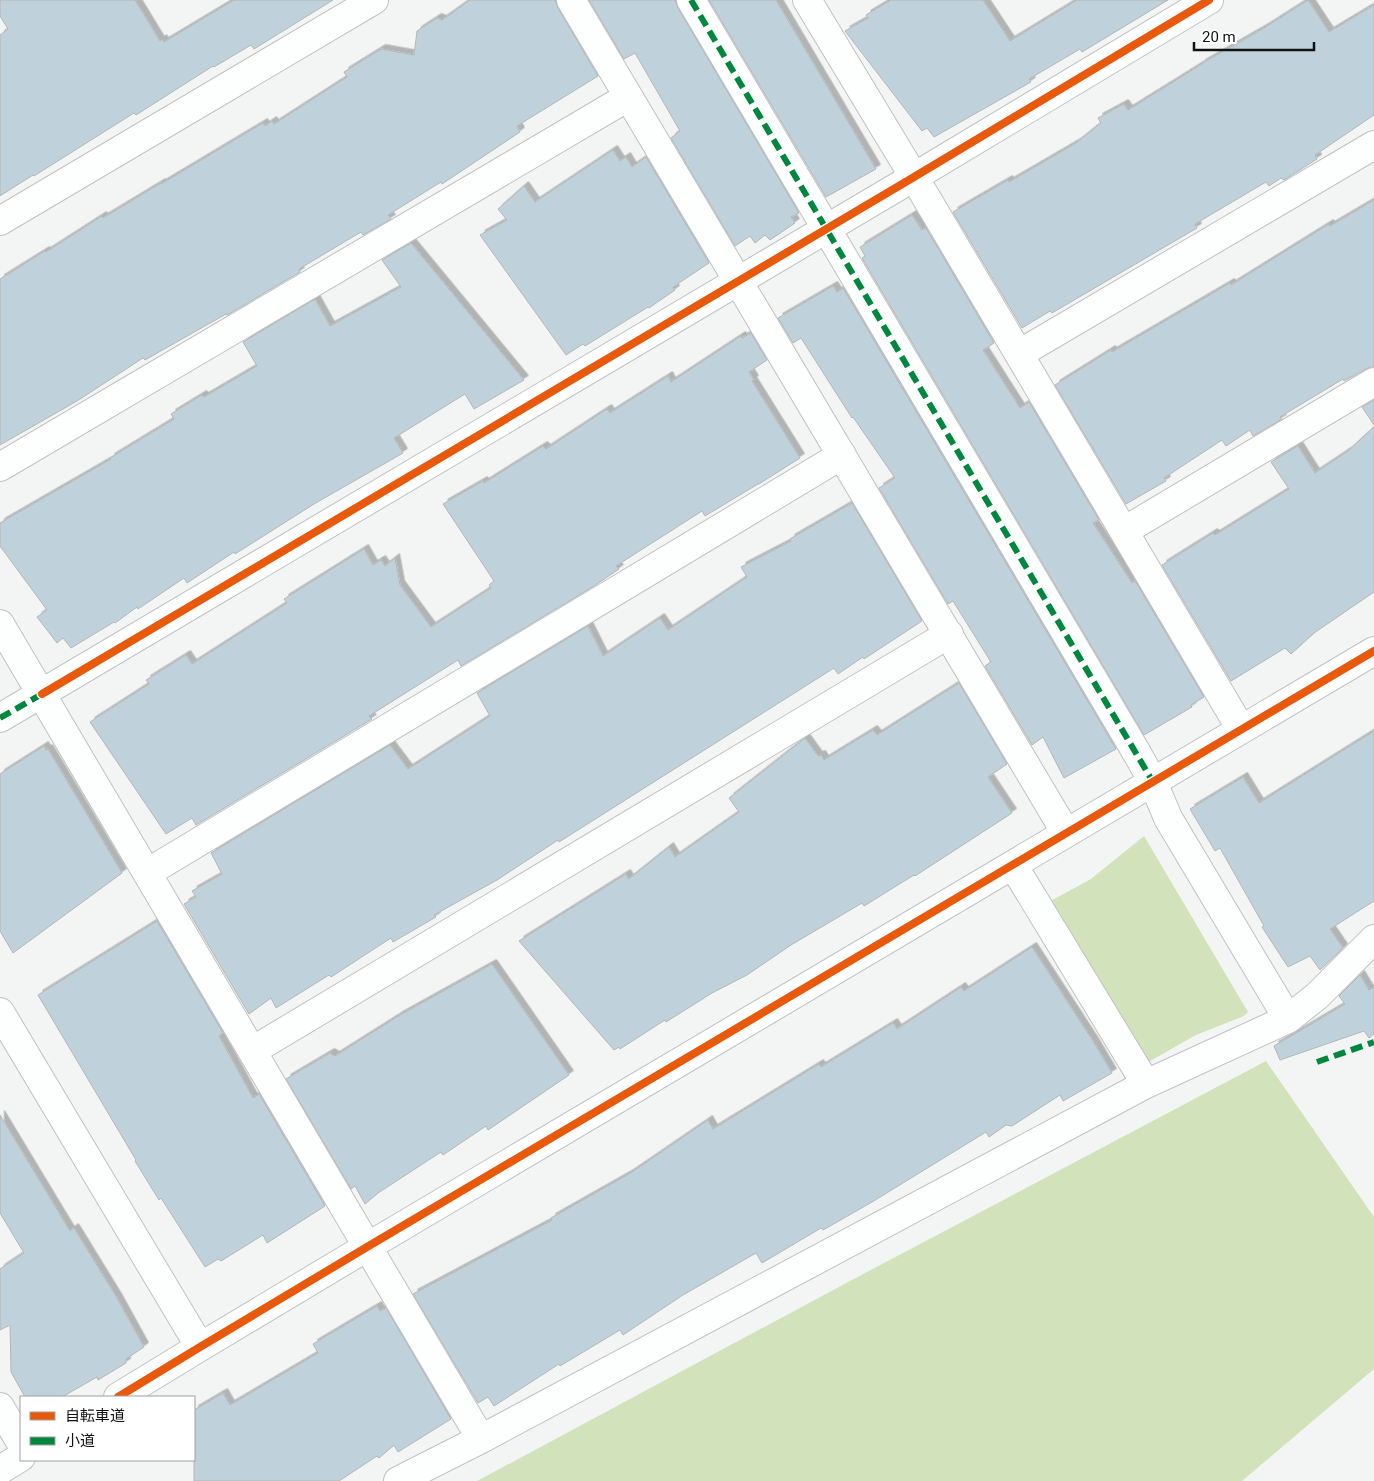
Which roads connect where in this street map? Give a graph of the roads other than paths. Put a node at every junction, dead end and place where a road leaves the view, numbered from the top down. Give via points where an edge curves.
1 (374, 0) edge
2 (571, 0) edge
3 (691, 0) edge
4 (807, 0) edge
5 (1209, 0) edge
6 (628, 97) junction
7 (1374, 144) edge
8 (914, 177) junction
9 (0, 221) edge
10 (827, 229) junction
11 (738, 281) junction
12 (1019, 354) junction
13 (1374, 382) edge
14 (842, 455) junction
15 (0, 468) edge
16 (1124, 531) junction
17 (0, 624) edge
18 (949, 634) junction
19 (1374, 651) edge
20 (42, 694) junction
21 (0, 718) edge
22 (1241, 729) junction
23 (1153, 782) junction
24 (1066, 832) junction
25 (1013, 865) junction
26 (147, 873) junction
27 (1374, 939) edge
28 (0, 1012) edge
29 (1288, 1019) junction
30 (252, 1051) junction
31 (1146, 1084) junction
32 (367, 1247) junction
33 (200, 1346) junction
34 (120, 1396) edge
35 (0, 1407) edge
36 (481, 1439) junction
37 (20, 1441) edge
38 (20, 1458) edge
39 (0, 1470) edge
40 (398, 1481) edge

1 - 9 street
2 - 6 street
3 - 10 street
4 - 8 street
5 - 8 street
6 - 11 street
6 - 15 street
7 - 12 street
8 - 10 street
8 - 12 street
10 - 11 street
10 - 23 street
11 - 14 street
11 - 20 street
12 - 16 street
13 - 16 street
14 - 18 street
14 - 26 street
16 - 22 street
17 - 20 street
18 - 24 street
18 - 30 street
19 - 22 street
20 - 21 street
20 - 26 street
22 - 23 street
23 - 24 street
23 - 29 street via 1168,818
24 - 25 street
25 - 31 street
25 - 32 street
26 - 30 street
27 - 29 street via 1317,996
28 - 33 street
29 - 31 street
30 - 32 street
31 - 36 street
32 - 33 street
32 - 36 street
33 - 34 street
35 - 37 street
36 - 40 street
38 - 39 street

